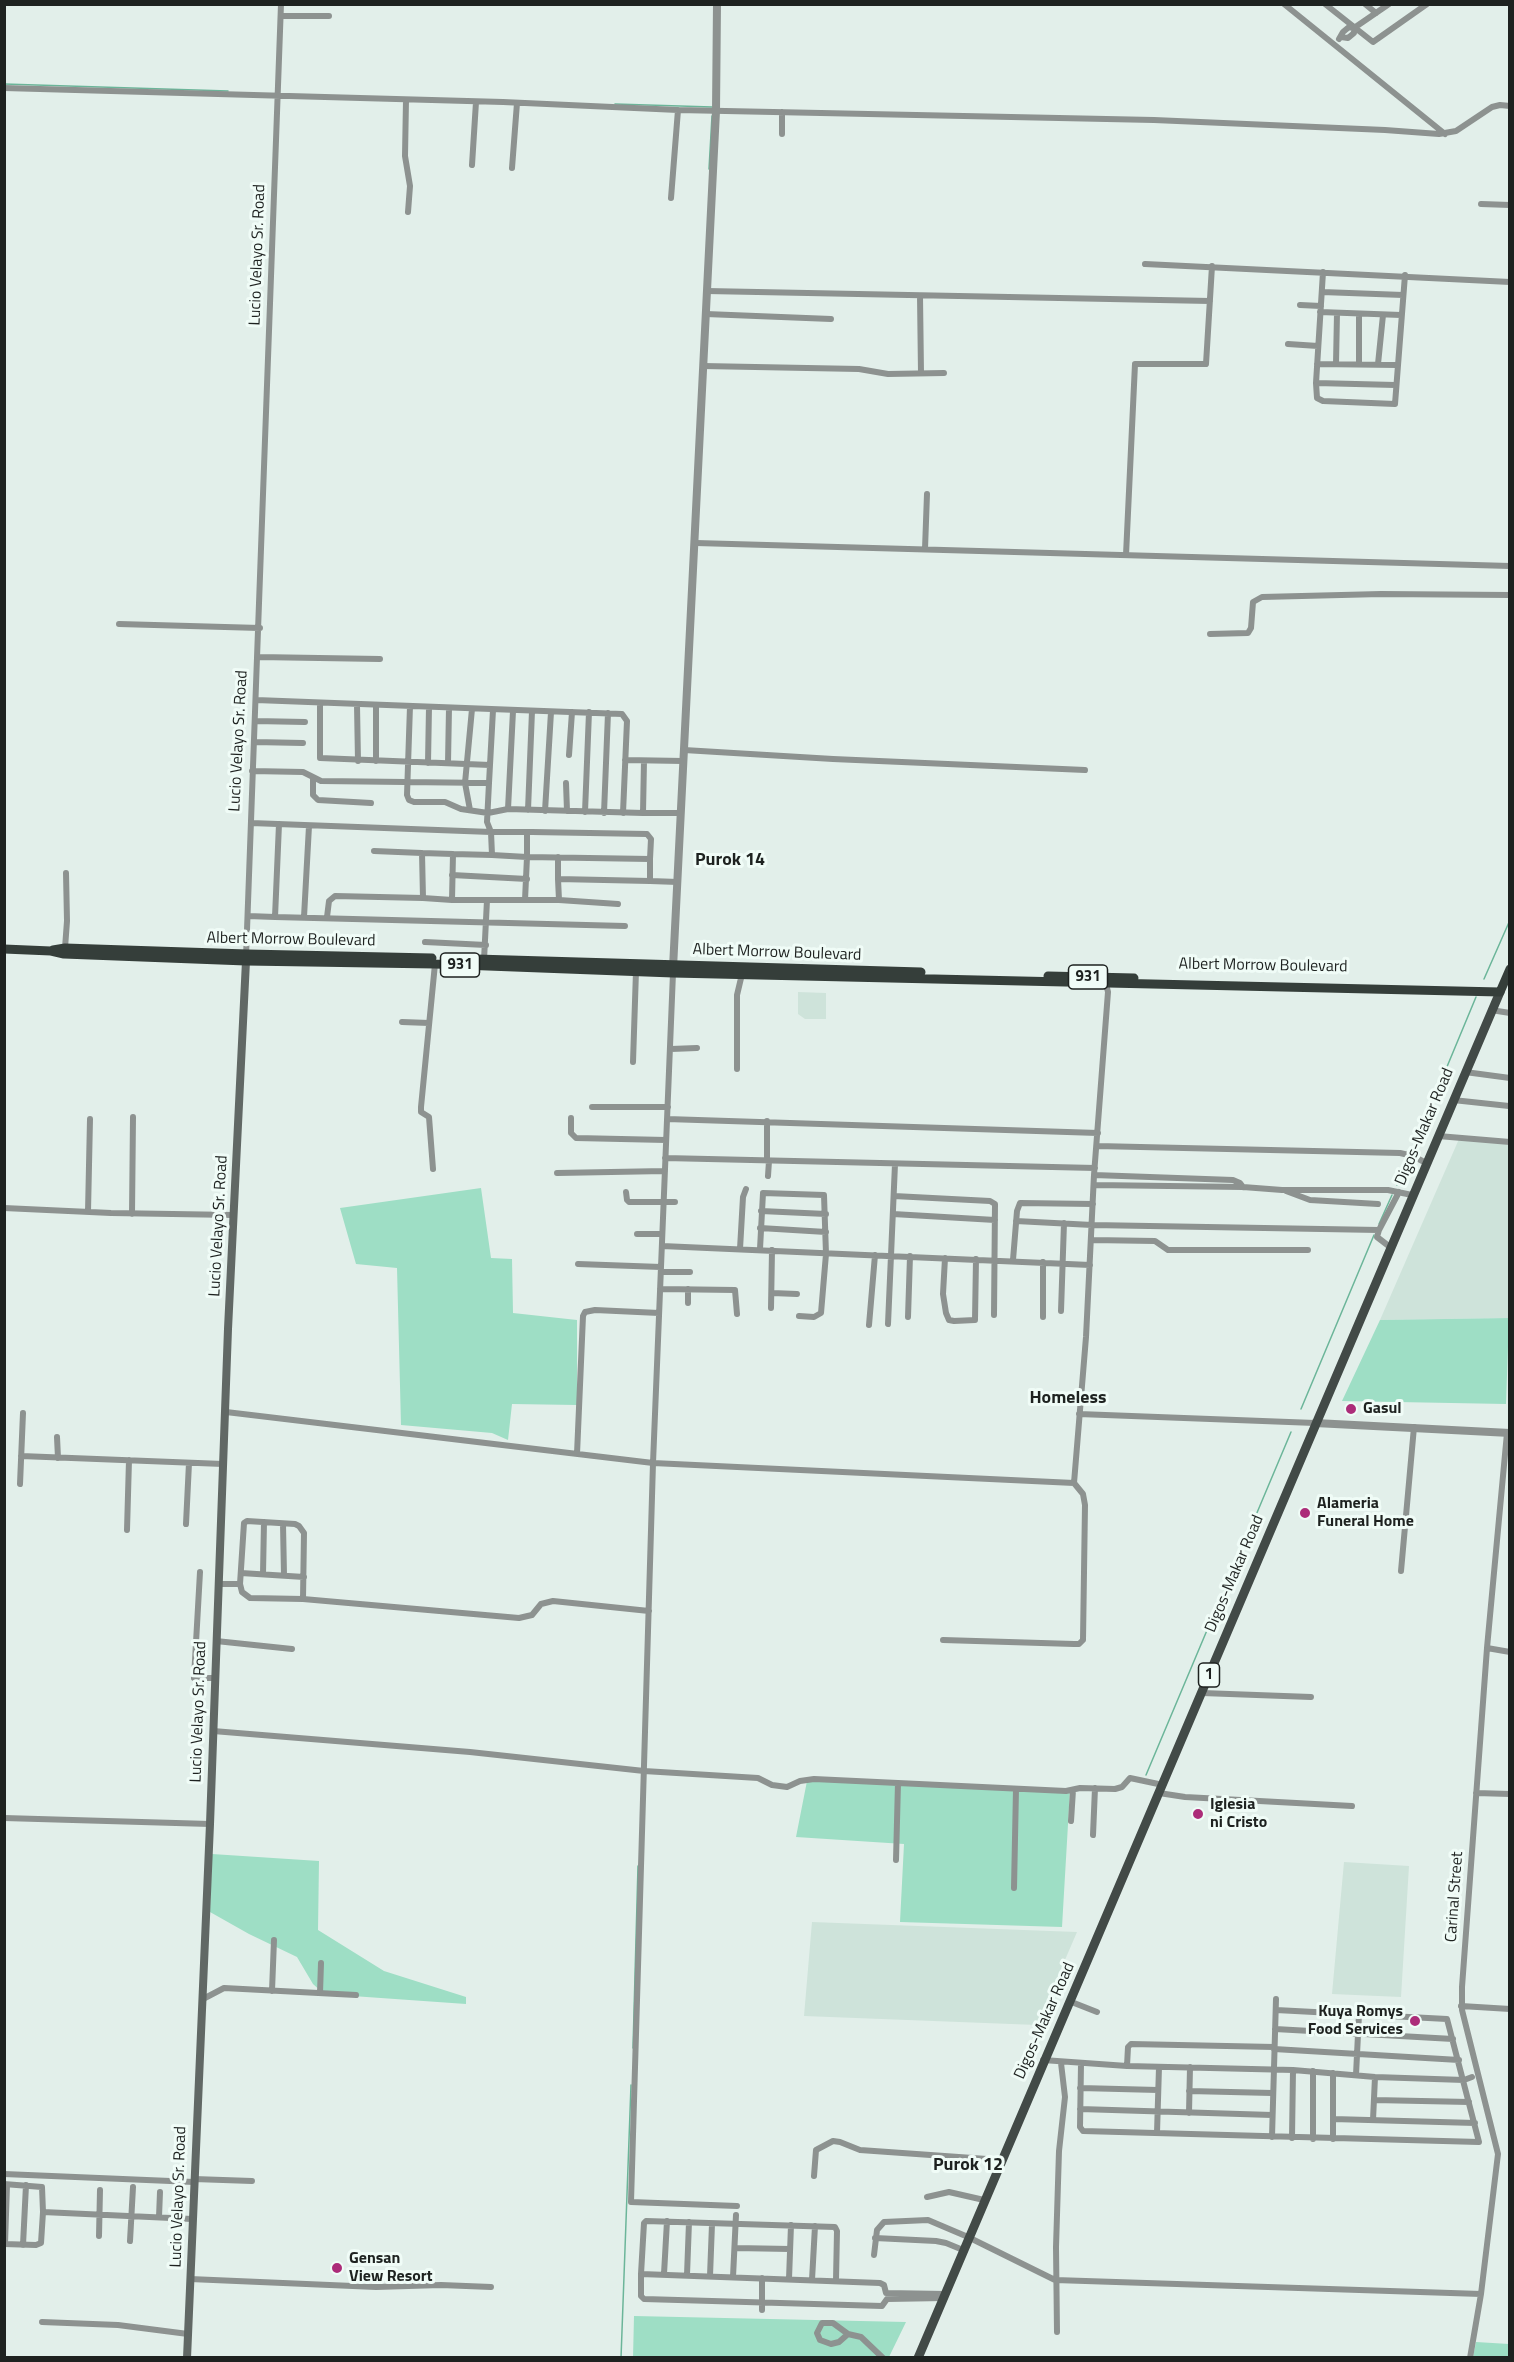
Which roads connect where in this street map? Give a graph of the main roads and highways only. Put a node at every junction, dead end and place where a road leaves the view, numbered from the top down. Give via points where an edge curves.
1 (4, 949) edge
2 (51, 951) junction
3 (246, 958) junction
4 (673, 969) junction
5 (1509, 969) edge
6 (1105, 980) junction
7 (1501, 989) junction
8 (187, 2358) edge
9 (918, 2358) edge

1 - 2 highway, Albert Morrow Boulevard / 931
2 - 3 highway, Albert Morrow Boulevard / 931
2 - 3 highway, Albert Morrow Boulevard / 931 via 65,948
3 - 4 highway, Albert Morrow Boulevard / 931 via 484,960
3 - 4 highway, Albert Morrow Boulevard / 931
3 - 8 main road, Lucio Velayo Sr. Road
4 - 6 highway, Albert Morrow Boulevard / 931
4 - 6 highway, Albert Morrow Boulevard / 931 via 742,974
5 - 7 highway, Digos-Makar Road / 1
6 - 7 highway, Albert Morrow Boulevard / 931
7 - 9 main road, Digos-Makar Road / 1

